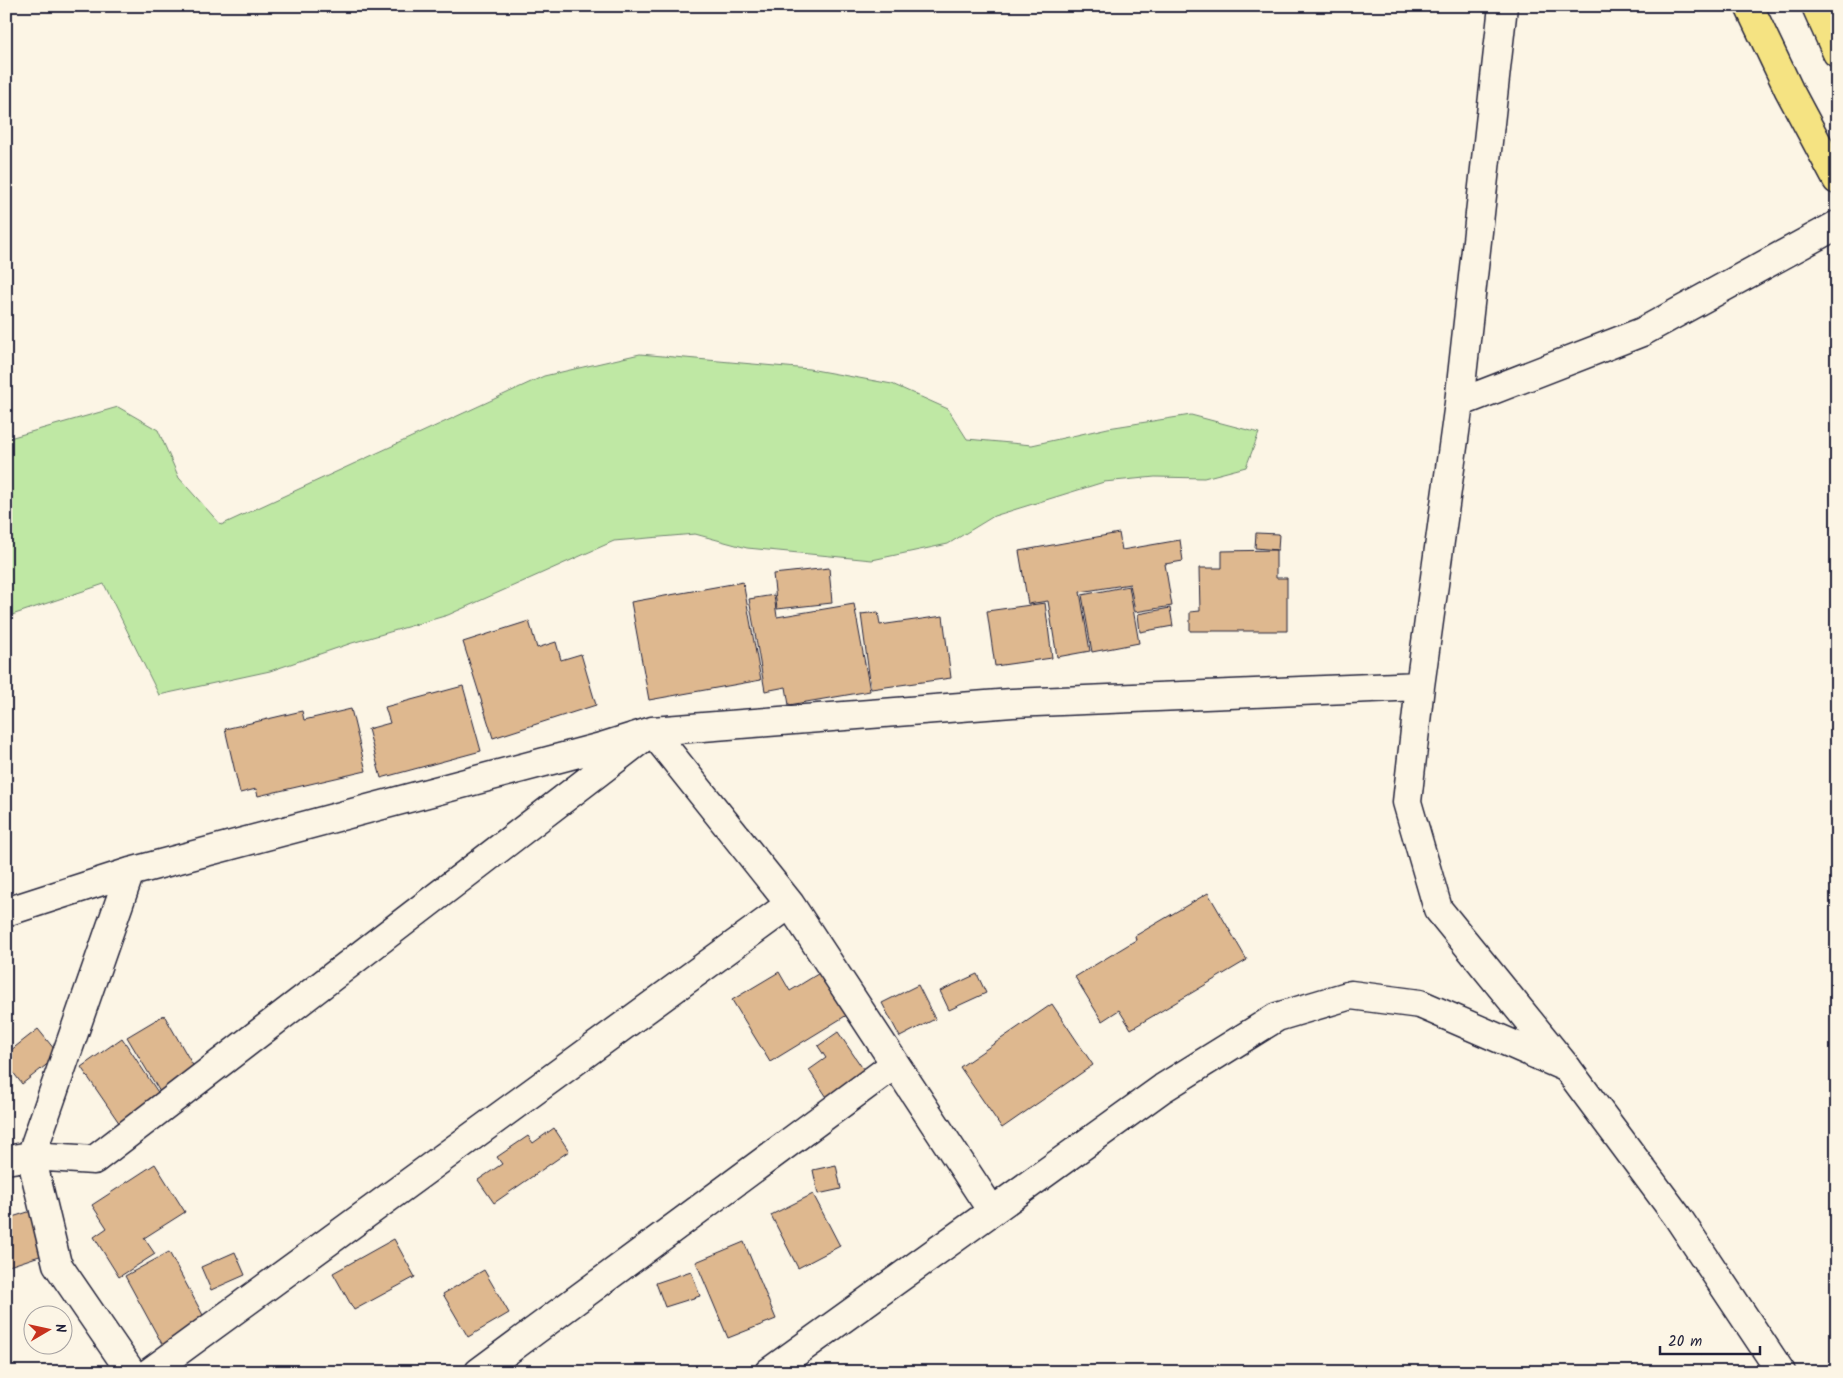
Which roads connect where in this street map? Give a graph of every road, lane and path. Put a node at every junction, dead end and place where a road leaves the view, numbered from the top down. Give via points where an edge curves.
1 (1503, 6) edge
2 (1749, 6) edge
3 (1816, 6) edge
4 (1837, 53) edge
5 (1837, 180) edge
6 (1837, 225) edge
7 (1459, 403) junction
8 (1420, 686) junction
9 (652, 731) junction
10 (130, 872) junction
11 (790, 904) junction
12 (6, 912) edge
13 (896, 1064) junction
14 (1567, 1068) junction
15 (19, 1158) edge
16 (992, 1211) junction
17 (131, 1372) edge
18 (150, 1372) edge
19 (479, 1372) edge
20 (769, 1372) edge
21 (1781, 1372) edge

1 - 7 street
2 - 5 highway
3 - 4 highway
6 - 7 street via 1642,332
7 - 8 street
8 - 9 street via 1012,703
8 - 14 street via 1407,802 1438,909
9 - 10 street
9 - 11 street
9 - 15 street via 94,1160
10 - 12 street
10 - 15 street
11 - 13 street
11 - 18 street
13 - 16 street
13 - 19 street
14 - 16 street via 1420,1004 1351,995 1277,1017 1163,1088
14 - 21 street via 1677,1216
15 - 17 street via 58,1264
16 - 20 street

